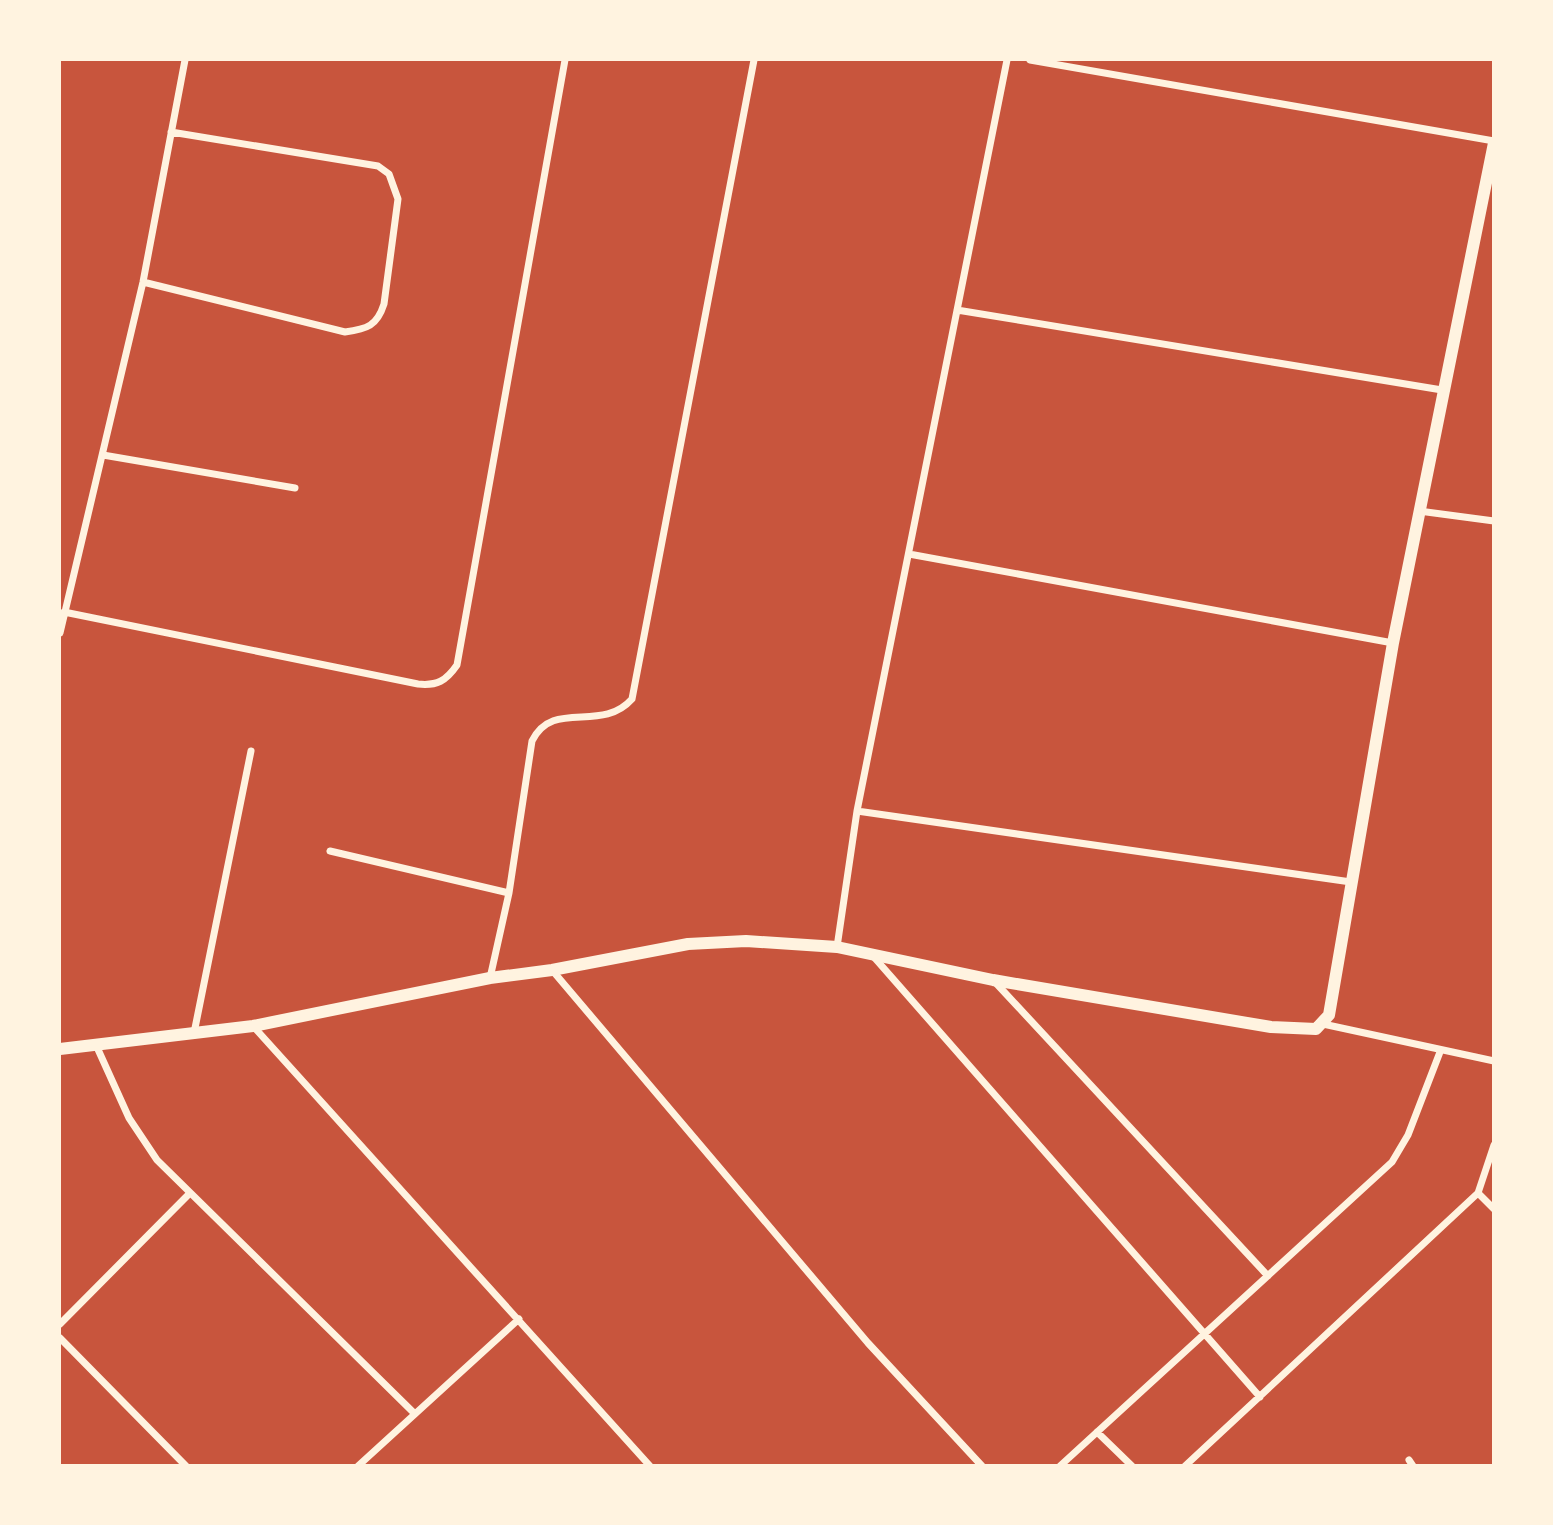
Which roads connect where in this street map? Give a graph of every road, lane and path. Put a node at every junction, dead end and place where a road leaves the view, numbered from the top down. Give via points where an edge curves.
1 (185, 60) edge
2 (565, 60) edge
3 (754, 60) edge
4 (1007, 60) edge
5 (1030, 60) edge
6 (171, 132) junction
7 (1493, 142) edge
8 (143, 282) junction
9 (957, 310) junction
10 (1442, 390) junction
11 (103, 455) junction
12 (295, 488) dead end
13 (1419, 511) junction
14 (1493, 521) edge
15 (909, 554) junction
16 (64, 612) junction
17 (60, 633) edge
18 (1393, 643) junction
19 (251, 751) dead end
20 (857, 811) junction
21 (330, 851) dead end
22 (1351, 882) junction
23 (509, 893) junction
24 (837, 947) junction
25 (873, 956) junction
26 (552, 970) junction
27 (490, 978) junction
28 (993, 980) junction
29 (1323, 1024) junction
30 (253, 1026) junction
31 (194, 1033) junction
32 (96, 1045) junction
33 (60, 1049) edge
34 (1440, 1052) junction
35 (1493, 1061) edge
36 (1493, 1145) edge
37 (1478, 1193) junction
38 (189, 1194) junction
39 (1493, 1209) edge
40 (1268, 1276) junction
41 (519, 1319) junction
42 (60, 1324) edge
43 (1204, 1335) junction
44 (60, 1338) edge
45 (1261, 1397) junction
46 (414, 1413) junction
47 (1097, 1432) junction
48 (186, 1465) edge
49 (358, 1465) edge
50 (650, 1465) edge
51 (982, 1465) edge
52 (1060, 1465) edge
53 (1132, 1465) edge
54 (1185, 1465) edge

1 - 6 street
2 - 16 street via 457,665 449,676 434,686 418,684
3 - 23 street via 632,699 624,709 609,715 548,720 538,728 532,741
4 - 9 street
5 - 7 street
6 - 8 street
6 - 8 street via 378,166 389,174 398,199 384,304 379,320 370,327 345,332
7 - 10 street
8 - 11 street
9 - 10 street
9 - 15 street
10 - 13 street
11 - 12 street
11 - 16 street
13 - 14 street
13 - 18 street
15 - 18 street
15 - 20 street
16 - 17 street
18 - 22 street
19 - 31 street
20 - 22 street
20 - 24 street
21 - 23 street
22 - 29 street via 1329,1015
23 - 27 street
24 - 25 street
24 - 26 street via 714,942
25 - 28 street
25 - 43 street
26 - 27 street
26 - 51 street via 868,1343
27 - 30 street
28 - 29 street via 1271,1027 1306,1031
28 - 40 street
29 - 34 street
30 - 31 street
30 - 41 street
31 - 32 street
32 - 33 street
32 - 38 street via 143,1143
34 - 35 street
34 - 40 street via 1408,1135 1392,1162
36 - 37 street
37 - 39 street
37 - 45 street
38 - 42 street
38 - 46 street
40 - 43 street
41 - 46 street
41 - 50 street
43 - 45 street
43 - 47 street
44 - 48 street
45 - 54 street
46 - 49 street
47 - 52 street
47 - 53 street

